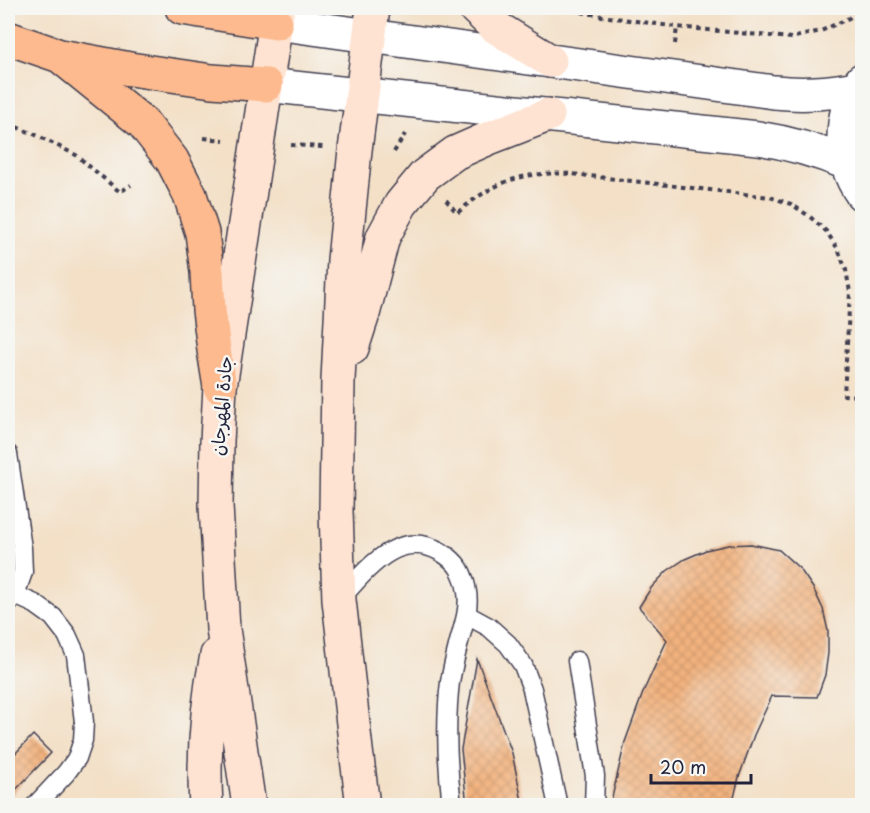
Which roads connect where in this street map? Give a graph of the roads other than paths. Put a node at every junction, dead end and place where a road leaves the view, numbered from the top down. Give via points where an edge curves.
1 (182, 8) edge
2 (475, 8) edge
3 (277, 15) edge
4 (371, 22) edge
5 (8, 38) edge
6 (60, 56) junction
7 (550, 61) junction
8 (860, 84) edge
9 (266, 85) junction
10 (362, 96) junction
11 (548, 115) junction
12 (847, 163) junction
13 (862, 194) edge
14 (338, 380) junction
15 (220, 387) junction
16 (8, 454) edge
17 (11, 599) edge
18 (339, 600) junction
19 (467, 615) junction
20 (222, 629) junction
21 (577, 661) dead end
22 (35, 806) edge
23 (206, 806) edge
24 (249, 806) edge
25 (363, 806) edge
26 (452, 806) edge
27 (558, 806) edge
28 (594, 806) edge

1 - 3 highway
2 - 7 main road via 494,26
3 - 4 street
3 - 9 main road, جادة المهرجان
4 - 7 street
4 - 10 main road
5 - 6 highway
6 - 9 highway via 212,81
6 - 15 highway via 142,123 172,160 190,195 202,233
7 - 8 street via 774,92 830,93
8 - 12 street via 844,124
9 - 10 street
9 - 15 main road, جادة المهرجان
10 - 11 street
10 - 14 main road via 344,260
11 - 12 street via 758,138 788,143
11 - 14 main road via 455,153 425,176 401,204 383,237 363,314
12 - 13 street
14 - 18 main road
15 - 20 main road, جادة المهرجان via 216,506
16 - 17 lane via 23,572
17 - 22 lane via 35,603 67,635 76,655 84,722 77,758
18 - 19 lane via 375,560 393,549 433,547 450,557 463,573
18 - 25 main road
19 - 26 lane via 450,681 447,715
19 - 27 lane via 489,627 523,665
20 - 23 main road via 206,728
20 - 24 main road, جادة المهرجان
21 - 28 lane via 595,776

